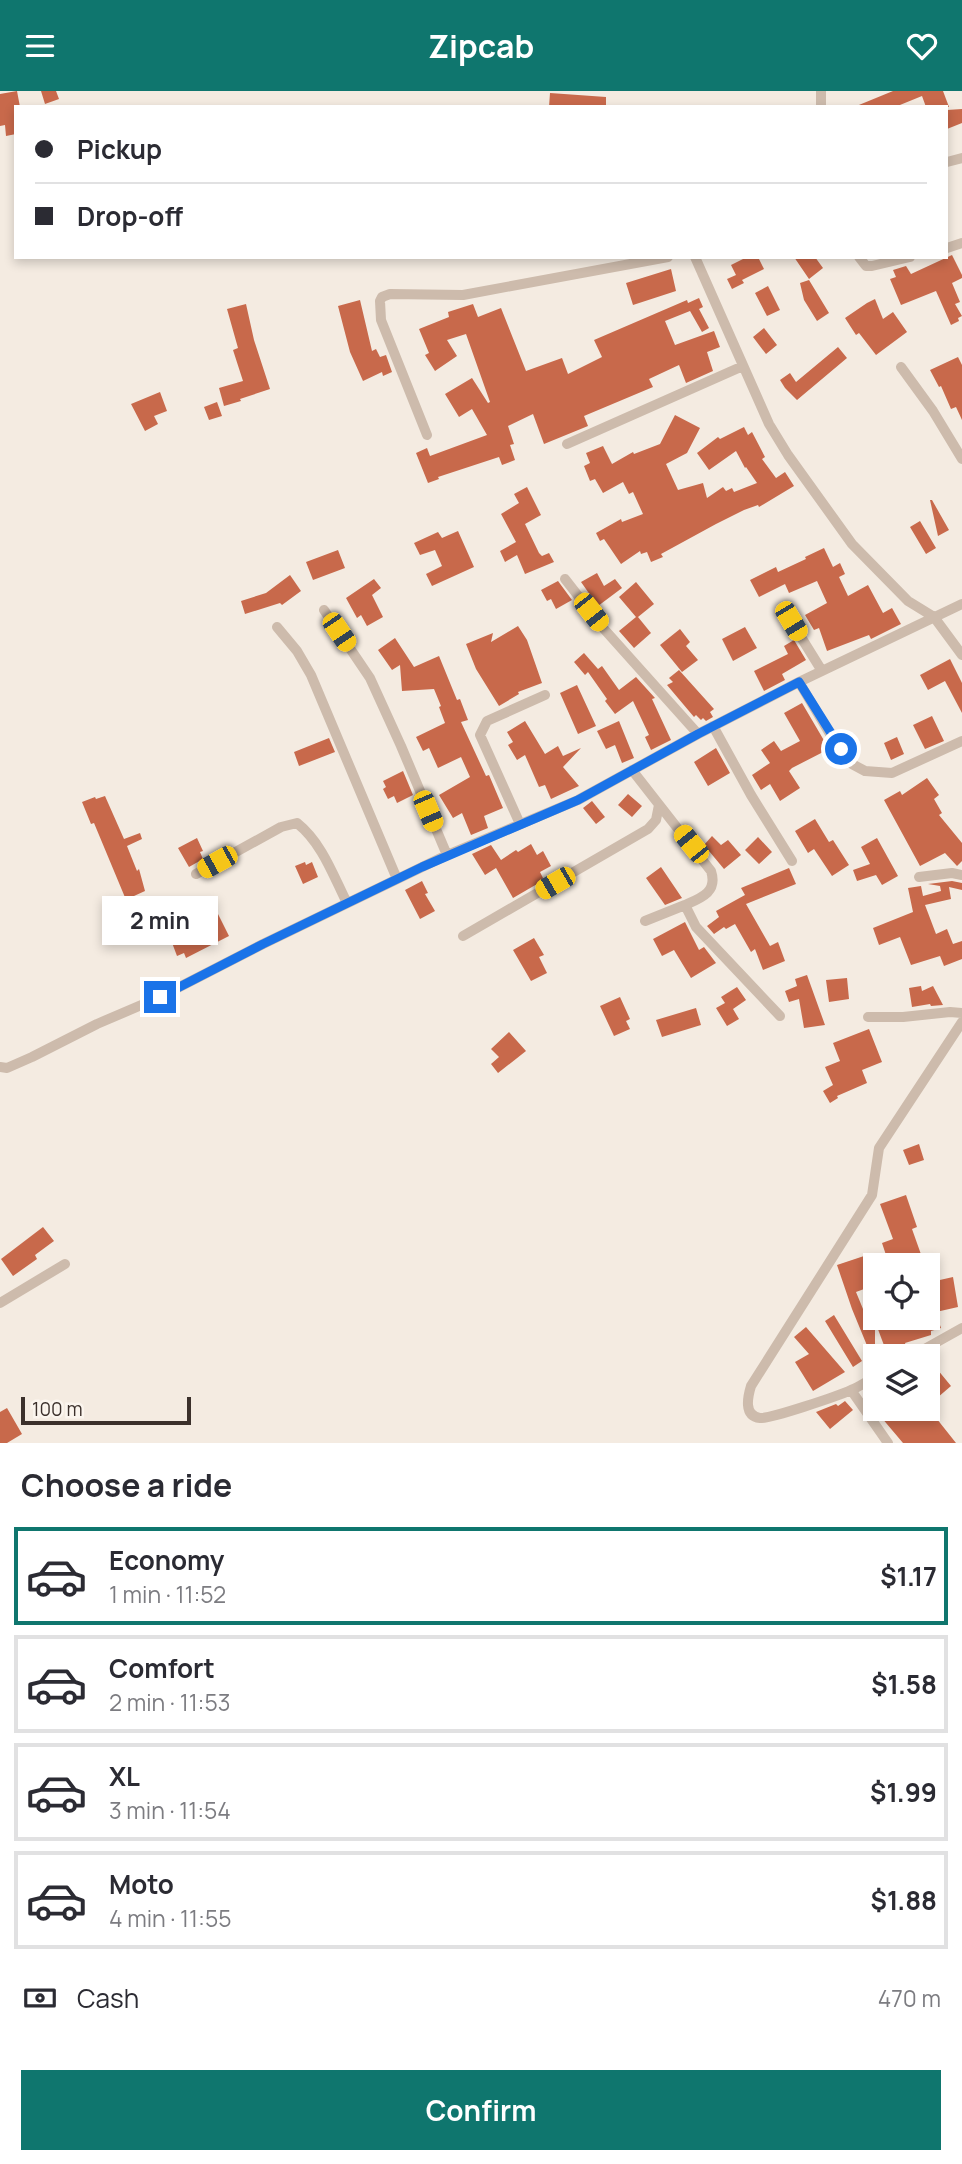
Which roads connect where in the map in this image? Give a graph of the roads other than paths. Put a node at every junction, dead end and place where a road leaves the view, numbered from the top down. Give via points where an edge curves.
1 (657, 259) edge
2 (696, 259) edge
3 (861, 259) edge
4 (902, 259) edge
5 (743, 366) junction
6 (901, 367) dead end
7 (428, 436) dead end
8 (567, 445) dead end
9 (962, 459) edge
10 (565, 579) dead end
11 (962, 604) edge
12 (324, 610) dead end
13 (934, 617) junction
14 (791, 621) dead end
15 (277, 627) dead end
16 (962, 656) edge
17 (822, 671) junction
18 (799, 682) junction
19 (545, 695) dead end
20 (713, 726) junction
21 (698, 734) junction
22 (962, 741) edge
23 (632, 769) junction
24 (659, 805) junction
25 (520, 824) junction
26 (447, 855) junction
27 (792, 861) dead end
28 (196, 874) dead end
29 (962, 875) edge
30 (919, 877) dead end
31 (397, 879) junction
32 (348, 903) junction
33 (685, 905) junction
34 (645, 921) dead end
35 (463, 936) dead end
36 (962, 1013) edge
37 (780, 1016) dead end
38 (868, 1017) dead end
39 (962, 1022) edge
40 (0, 1066) edge
41 (65, 1264) dead end
42 (0, 1303) edge
43 (962, 1328) edge
44 (933, 1344) edge
45 (863, 1384) edge
46 (851, 1390) junction
47 (888, 1443) edge

1 - 7 street via 463,295 382,297 381,320
2 - 5 street
3 - 4 street via 872,266
5 - 8 street
5 - 13 street via 769,424 852,544 908,601
6 - 9 street
10 - 21 street
11 - 13 street
12 - 26 street via 370,678
13 - 16 street
13 - 17 street
14 - 17 street
15 - 31 street via 311,675
17 - 18 street
18 - 20 street
18 - 22 street via 852,764 865,771 892,773
19 - 25 street via 486,721 480,735
20 - 21 street
20 - 27 street
21 - 23 street
23 - 24 street
23 - 25 street via 578,800
24 - 33 street via 714,879 705,896
24 - 35 street via 656,820 648,829
25 - 26 street
26 - 31 street
28 - 32 street via 281,827 297,823 320,848
29 - 30 street
31 - 32 street
32 - 40 street via 15,1065
33 - 34 street
33 - 37 street via 696,927
36 - 38 street
39 - 46 street via 879,1148 872,1195 751,1386 746,1404 751,1414 760,1418
41 - 42 street
43 - 44 street
45 - 46 street
46 - 47 street

